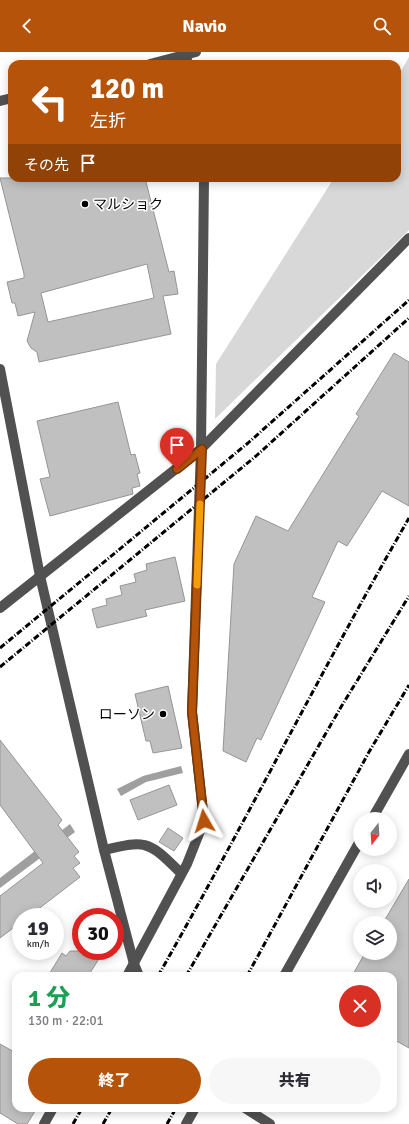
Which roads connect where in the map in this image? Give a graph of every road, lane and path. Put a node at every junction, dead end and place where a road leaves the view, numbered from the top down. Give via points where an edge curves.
1 (196, 52) edge
2 (186, 57) edge
3 (171, 60) edge
4 (204, 182) edge
5 (409, 238) edge
6 (0, 368) edge
7 (202, 449) junction
8 (40, 576) junction
9 (0, 608) edge
10 (409, 754) edge
11 (376, 812) edge
12 (104, 850) junction
13 (353, 853) edge
14 (181, 873) junction
15 (134, 964) junction
16 (129, 972) edge
17 (137, 972) edge
18 (286, 972) edge
19 (51, 1112) edge
20 (193, 1112) edge
21 (251, 1112) edge
22 (44, 1124) edge
23 (186, 1124) edge
24 (270, 1124) edge

1 - 2 street
2 - 3 street
4 - 7 street
5 - 7 street
6 - 8 street
7 - 8 street
7 - 14 street via 192,712 204,821
8 - 9 street
8 - 12 street
10 - 11 street
12 - 14 street via 144,845 162,855
12 - 15 street
13 - 18 street
14 - 15 street
15 - 16 street
15 - 17 street
19 - 22 street
20 - 23 street
21 - 24 street

